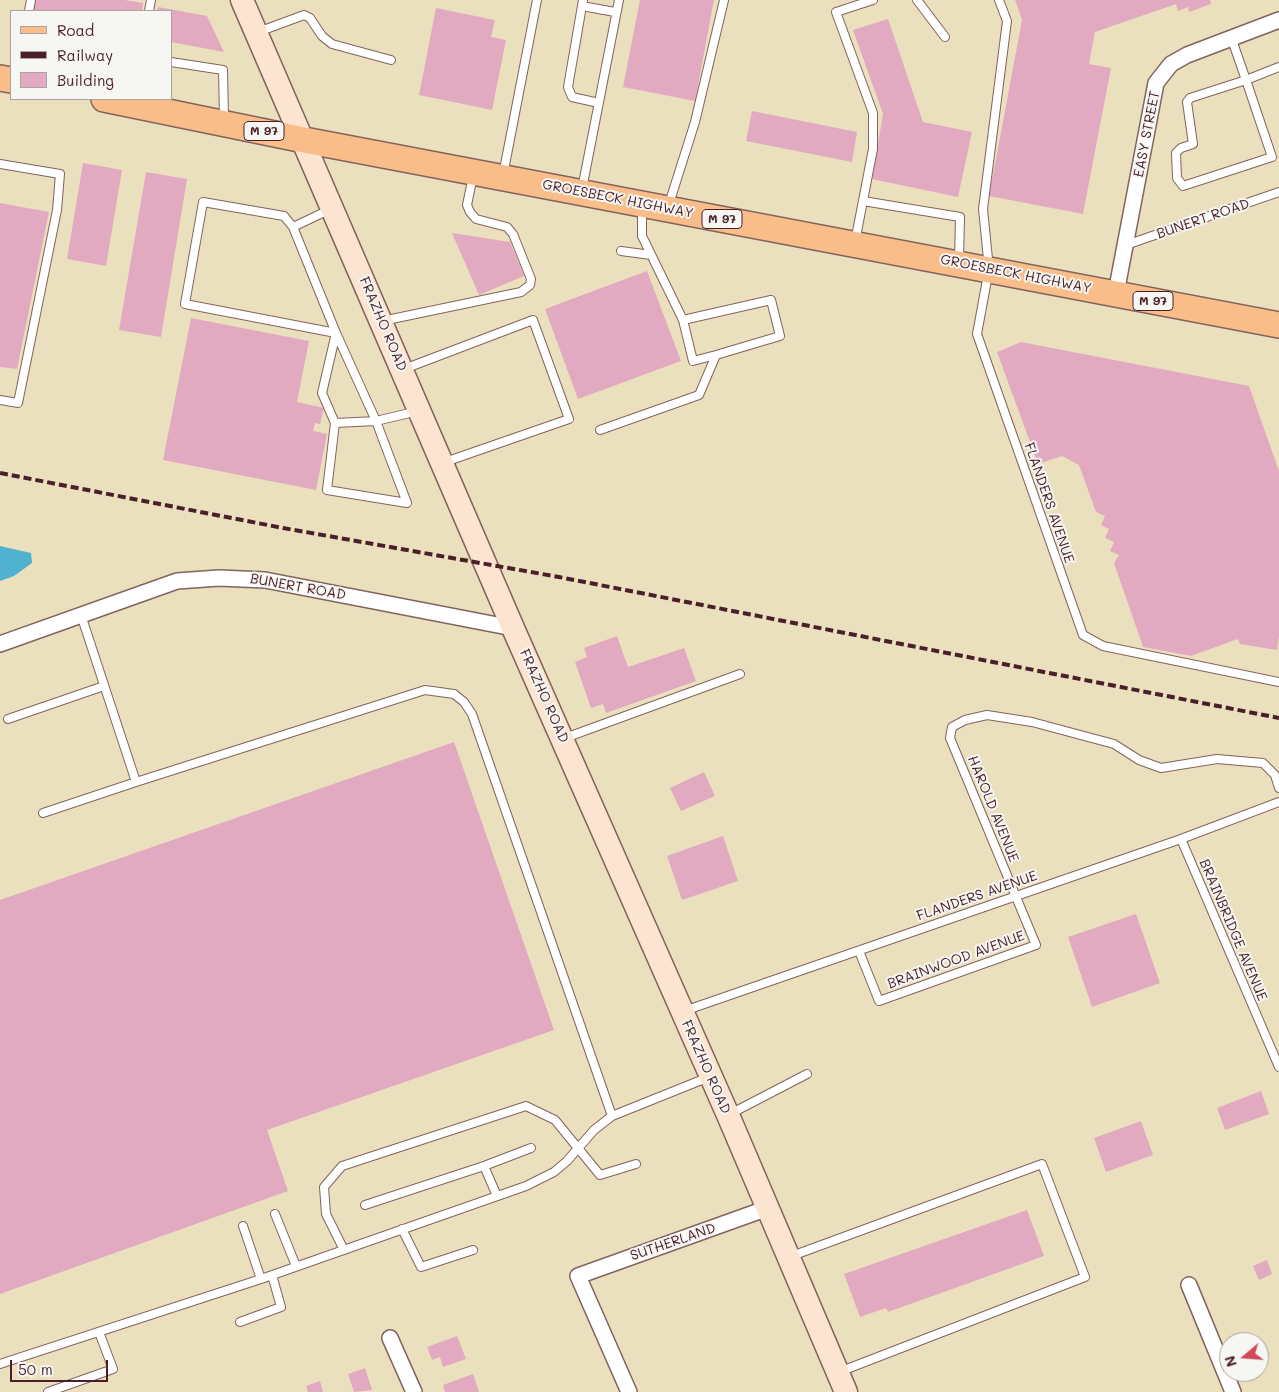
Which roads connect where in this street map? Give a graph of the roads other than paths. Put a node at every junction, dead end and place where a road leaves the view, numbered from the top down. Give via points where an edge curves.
1 (242, 0) edge
2 (537, 0) edge
3 (619, 0) edge
4 (724, 0) edge
5 (873, 0) edge
6 (917, 0) edge
7 (999, 0) edge
8 (583, 3) edge
9 (615, 12) junction
10 (1279, 20) edge
11 (257, 33) junction
12 (945, 37) dead end
13 (1231, 37) junction
14 (391, 60) dead end
15 (172, 62) edge
16 (1279, 67) edge
17 (1246, 80) junction
18 (118, 100) edge
19 (131, 101) edge
20 (599, 103) junction
21 (224, 123) junction
22 (304, 140) junction
23 (1276, 156) edge
24 (0, 164) edge
25 (474, 172) junction
26 (503, 177) junction
27 (581, 192) junction
28 (1279, 192) edge
29 (862, 201) junction
30 (642, 204) junction
31 (333, 208) junction
32 (667, 208) junction
33 (293, 226) junction
34 (855, 244) junction
35 (1126, 245) junction
36 (620, 251) dead end
37 (651, 255) junction
38 (958, 264) junction
39 (989, 269) junction
40 (1116, 293) junction
41 (683, 320) junction
42 (381, 321) junction
43 (1279, 325) edge
44 (336, 333) junction
45 (716, 355) junction
46 (402, 370) junction
47 (0, 400) edge
48 (420, 411) junction
49 (376, 421) junction
50 (335, 423) junction
51 (600, 430) dead end
52 (443, 463) junction
53 (81, 615) junction
54 (513, 628) junction
55 (0, 644) edge
56 (740, 674) dead end
57 (1279, 682) edge
58 (104, 686) junction
59 (8, 719) dead end
60 (563, 739) junction
61 (136, 782) junction
62 (1279, 788) edge
63 (1279, 802) edge
64 (43, 813) dead end
65 (1180, 839) junction
66 (1016, 896) junction
67 (1036, 945) joint
68 (859, 950) junction
69 (682, 1012) junction
70 (1279, 1066) edge
71 (807, 1074) dead end
72 (711, 1077) junction
73 (728, 1115) junction
74 (612, 1116) junction
75 (531, 1148) dead end
76 (578, 1148) junction
77 (636, 1164) dead end
78 (484, 1166) junction
79 (497, 1196) junction
80 (364, 1205) dead end
81 (768, 1208) junction
82 (275, 1214) dead end
83 (243, 1226) dead end
84 (402, 1229) junction
85 (344, 1250) junction
86 (473, 1250) dead end
87 (788, 1257) junction
88 (296, 1266) junction
89 (272, 1275) junction
90 (261, 1279) junction
91 (1189, 1285) dead end
92 (240, 1322) dead end
93 (99, 1332) junction
94 (390, 1338) dead end
95 (0, 1364) edge
96 (841, 1382) edge
97 (48, 1392) edge
98 (414, 1392) edge
99 (629, 1392) edge
100 (1233, 1392) edge

1 - 11 street, FRAZHO ROAD
2 - 26 lane
3 - 9 lane
4 - 32 lane via 695,122
5 - 29 lane via 836,12 873,113 874,149
6 - 12 lane
7 - 39 lane, FLANDERS AVENUE via 1007,21 984,209
8 - 9 lane
8 - 20 lane via 568,87 572,97
9 - 20 lane
10 - 13 street, EASY STREET
11 - 14 lane via 304,15 332,44
11 - 22 street, FRAZHO ROAD
13 - 17 lane
13 - 35 street, EASY STREET via 1171,64 1156,83
15 - 21 lane via 223,70
16 - 17 lane
17 - 23 lane
17 - 23 lane via 1190,98 1187,102 1193,144 1176,153 1177,178 1182,186
18 - 19 main road, GROESBECK HIGHWAY / M 97
19 - 21 main road, GROESBECK HIGHWAY / M 97
20 - 27 lane
21 - 22 main road, GROESBECK HIGHWAY / M 97
22 - 25 main road, GROESBECK HIGHWAY / M 97
22 - 31 street, FRAZHO ROAD
24 - 47 lane via 60,174 57,210 18,403
25 - 26 main road, GROESBECK HIGHWAY / M 97
25 - 42 lane via 467,205 470,212 476,219 507,227 513,234 531,279 530,285 521,292
26 - 27 main road, GROESBECK HIGHWAY / M 97
27 - 30 main road, GROESBECK HIGHWAY / M 97
28 - 35 lane, BUNERT ROAD
29 - 34 lane
29 - 38 lane via 960,217
30 - 32 main road, GROESBECK HIGHWAY / M 97
30 - 37 lane via 642,236
31 - 33 lane
31 - 42 street, FRAZHO ROAD
32 - 34 main road, GROESBECK HIGHWAY / M 97
33 - 44 lane
33 - 44 lane via 284,216 202,202 185,304
34 - 38 main road, GROESBECK HIGHWAY / M 97
35 - 40 street, EASY STREET
36 - 37 lane
37 - 41 lane
38 - 39 main road, GROESBECK HIGHWAY / M 97
39 - 40 main road, GROESBECK HIGHWAY / M 97
39 - 57 lane, FLANDERS AVENUE via 977,334 1082,635 1103,646
40 - 43 main road, GROESBECK HIGHWAY / M 97
41 - 45 lane via 693,361
41 - 45 lane via 771,300 780,336
42 - 46 street, FRAZHO ROAD
44 - 49 lane
44 - 50 lane via 322,393
45 - 51 lane via 699,395
46 - 48 street, FRAZHO ROAD
46 - 52 lane via 533,320 569,419
48 - 49 lane
48 - 52 street, FRAZHO ROAD
49 - 50 lane
49 - 50 lane via 407,503 327,490
52 - 54 street, FRAZHO ROAD
53 - 54 street, BUNERT ROAD via 177,582 237,578 265,580
53 - 55 street, BUNERT ROAD
53 - 58 lane
54 - 60 street, FRAZHO ROAD
56 - 60 lane
58 - 59 lane
58 - 61 lane
60 - 69 street, FRAZHO ROAD
61 - 64 lane
61 - 74 lane via 425,690 454,694 472,714
62 - 66 lane, HAROLD AVENUE via 1275,775 1263,763 1217,759 1161,768 1139,760 1114,744 1032,722 987,714 965,720 952,727 950,738
63 - 65 lane, FLANDERS AVENUE
65 - 66 lane, FLANDERS AVENUE
65 - 70 lane, BRAINBRIDGE AVENUE
66 - 67 lane, HAROLD AVENUE
66 - 68 lane, FLANDERS AVENUE
67 - 68 lane, BRAINWOOD AVENUE via 880,1001
68 - 69 lane, FLANDERS AVENUE
69 - 72 street, FRAZHO ROAD
71 - 73 lane
72 - 73 street, FRAZHO ROAD
72 - 74 lane
73 - 81 street, FRAZHO ROAD
74 - 76 lane
75 - 78 lane
76 - 77 lane via 600,1175
76 - 79 lane via 554,1172
76 - 85 lane via 556,1120 526,1106 342,1166 324,1187 326,1214
78 - 79 lane
78 - 80 lane
79 - 84 lane
81 - 87 street, FRAZHO ROAD
81 - 99 street, SUTHERLAND via 578,1276
82 - 88 lane
83 - 90 lane
84 - 85 lane
84 - 86 lane via 420,1267
85 - 88 lane
87 - 96 street, FRAZHO ROAD
87 - 96 lane via 1042,1164 1085,1277 923,1340
88 - 89 lane
89 - 90 lane
89 - 92 lane via 281,1307
90 - 93 lane
91 - 100 street
93 - 95 lane
93 - 97 lane via 113,1369
94 - 98 street

